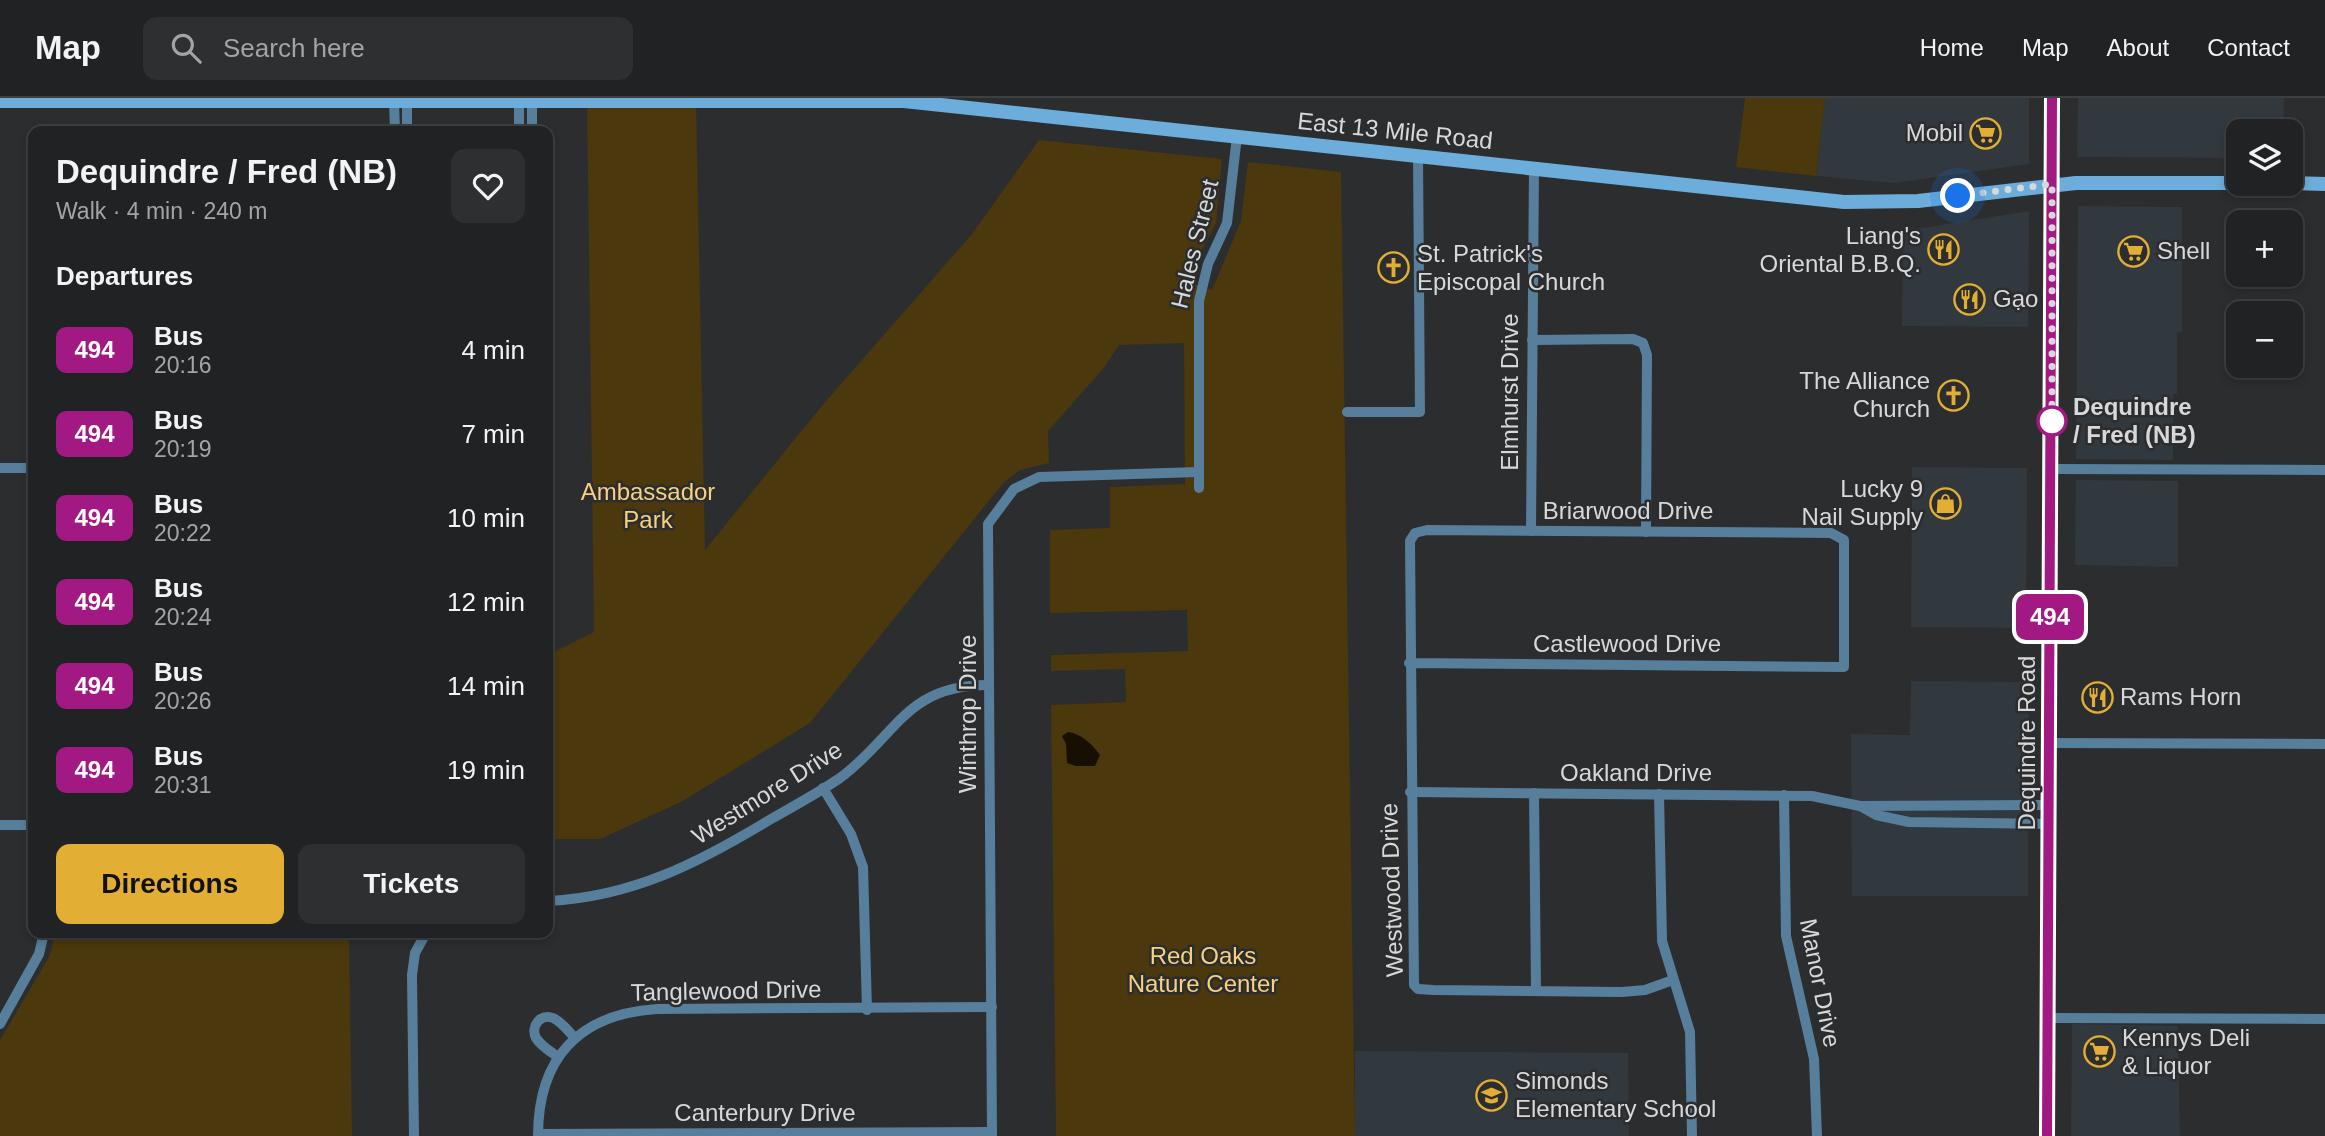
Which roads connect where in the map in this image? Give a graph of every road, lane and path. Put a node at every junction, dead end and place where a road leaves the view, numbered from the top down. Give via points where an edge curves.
1 (2052, 98) edge
2 (339, 100) edge
3 (401, 101) junction
4 (525, 101) junction
5 (0, 102) edge
6 (396, 126) edge
7 (406, 126) edge
8 (520, 126) edge
9 (531, 126) edge
10 (1237, 136) junction
11 (1418, 156) junction
12 (1534, 169) junction
13 (2226, 183) edge
14 (2303, 183) edge
15 (2052, 184) junction
16 (2325, 184) edge
17 (1532, 340) junction
18 (1347, 412) dead end
19 (0, 468) edge
20 (28, 468) edge
21 (2052, 468) junction
22 (2325, 470) edge
23 (1198, 472) junction
24 (1199, 488) dead end
25 (1531, 531) junction
26 (1646, 532) junction
27 (1415, 533) joint
28 (1409, 663) junction
29 (1844, 667) joint
30 (988, 685) junction
31 (2050, 743) junction
32 (2325, 744) edge
33 (823, 788) junction
34 (1409, 792) junction
35 (1534, 793) junction
36 (1659, 794) junction
37 (1784, 795) junction
38 (1934, 805) junction
39 (2050, 805) junction
40 (1860, 806) junction
41 (1934, 823) junction
42 (2049, 824) junction
43 (0, 825) edge
44 (28, 825) edge
45 (553, 901) edge
46 (43, 938) edge
47 (422, 938) edge
48 (1673, 981) junction
49 (1536, 991) junction
50 (992, 1007) junction
51 (867, 1010) junction
52 (2049, 1018) junction
53 (2325, 1018) edge
54 (0, 1024) edge
55 (575, 1038) junction
56 (558, 1058) junction
57 (992, 1134) edge
58 (538, 1135) edge
59 (414, 1136) edge
60 (1692, 1136) edge
61 (1817, 1136) edge
62 (2047, 1136) edge

1 - 15 main road, Dequindre Road
2 - 3 main road, East 13 Mile Road
2 - 5 main road, East 13 Mile Road
3 - 4 main road, East 13 Mile Road
3 - 6 street
3 - 7 street
4 - 8 street
4 - 9 street
4 - 10 main road, East 13 Mile Road via 904,101
10 - 11 main road, East 13 Mile Road
10 - 23 street, Hales Street via 1227,223 1199,301
11 - 12 main road, East 13 Mile Road
11 - 18 street via 1420,412
12 - 15 main road, East 13 Mile Road via 1856,203 1919,201
12 - 17 street, Elmhurst Drive
13 - 15 main road, East 13 Mile Road
14 - 16 main road
15 - 21 main road, Dequindre Road
17 - 25 street, Elmhurst Drive
17 - 26 street via 1633,339 1643,343 1647,355
19 - 20 street
21 - 22 street
21 - 31 main road, Dequindre Road
23 - 24 street, Hales Street
23 - 30 street, Winthrop Drive via 1050,476 1025,481 1014,489 988,524
25 - 26 street, Briarwood Drive
25 - 27 street, Briarwood Drive
26 - 29 street, Briarwood Drive via 1831,533 1841,537 1845,551
27 - 28 street, Westwood Drive via 1410,541
28 - 29 street, Castlewood Drive
28 - 34 street, Westwood Drive
30 - 33 street, Westmore Drive via 948,690 917,703 856,765
30 - 50 street, Winthrop Drive
31 - 32 street
31 - 39 main road, Dequindre Road
33 - 45 street, Westmore Drive via 719,850 663,877 597,897
33 - 51 street via 851,834 863,867
34 - 35 street, Oakland Drive
34 - 49 street, Westwood Drive via 1413,985 1422,990
35 - 36 street, Oakland Drive
35 - 49 street
36 - 37 street, Oakland Drive
36 - 48 street via 1661,929
37 - 40 street, Oakland Drive via 1827,797
37 - 61 street, Manor Drive via 1786,936 1814,1059
38 - 39 street, Oakland Drive
38 - 40 street, Oakland Drive
38 - 41 street
39 - 42 main road, Dequindre Road
40 - 41 street, Oakland Drive via 1885,818
41 - 42 street, Oakland Drive
42 - 52 main road, Dequindre Road
43 - 44 street
46 - 54 street via 39,954
47 - 59 street via 412,975
48 - 49 street, Westwood Drive via 1634,992
48 - 60 street via 1690,1031
50 - 51 street, Tanglewood Drive
50 - 57 street, Winthrop Drive
51 - 55 street, Tanglewood Drive via 640,1010 605,1019
52 - 53 street
52 - 62 main road, Dequindre Road
55 - 56 street, Tanglewood Drive
55 - 56 street via 552,1018 537,1022 537,1039
56 - 58 street, Tanglewood Drive via 543,1091
57 - 58 street, Canterbury Drive

